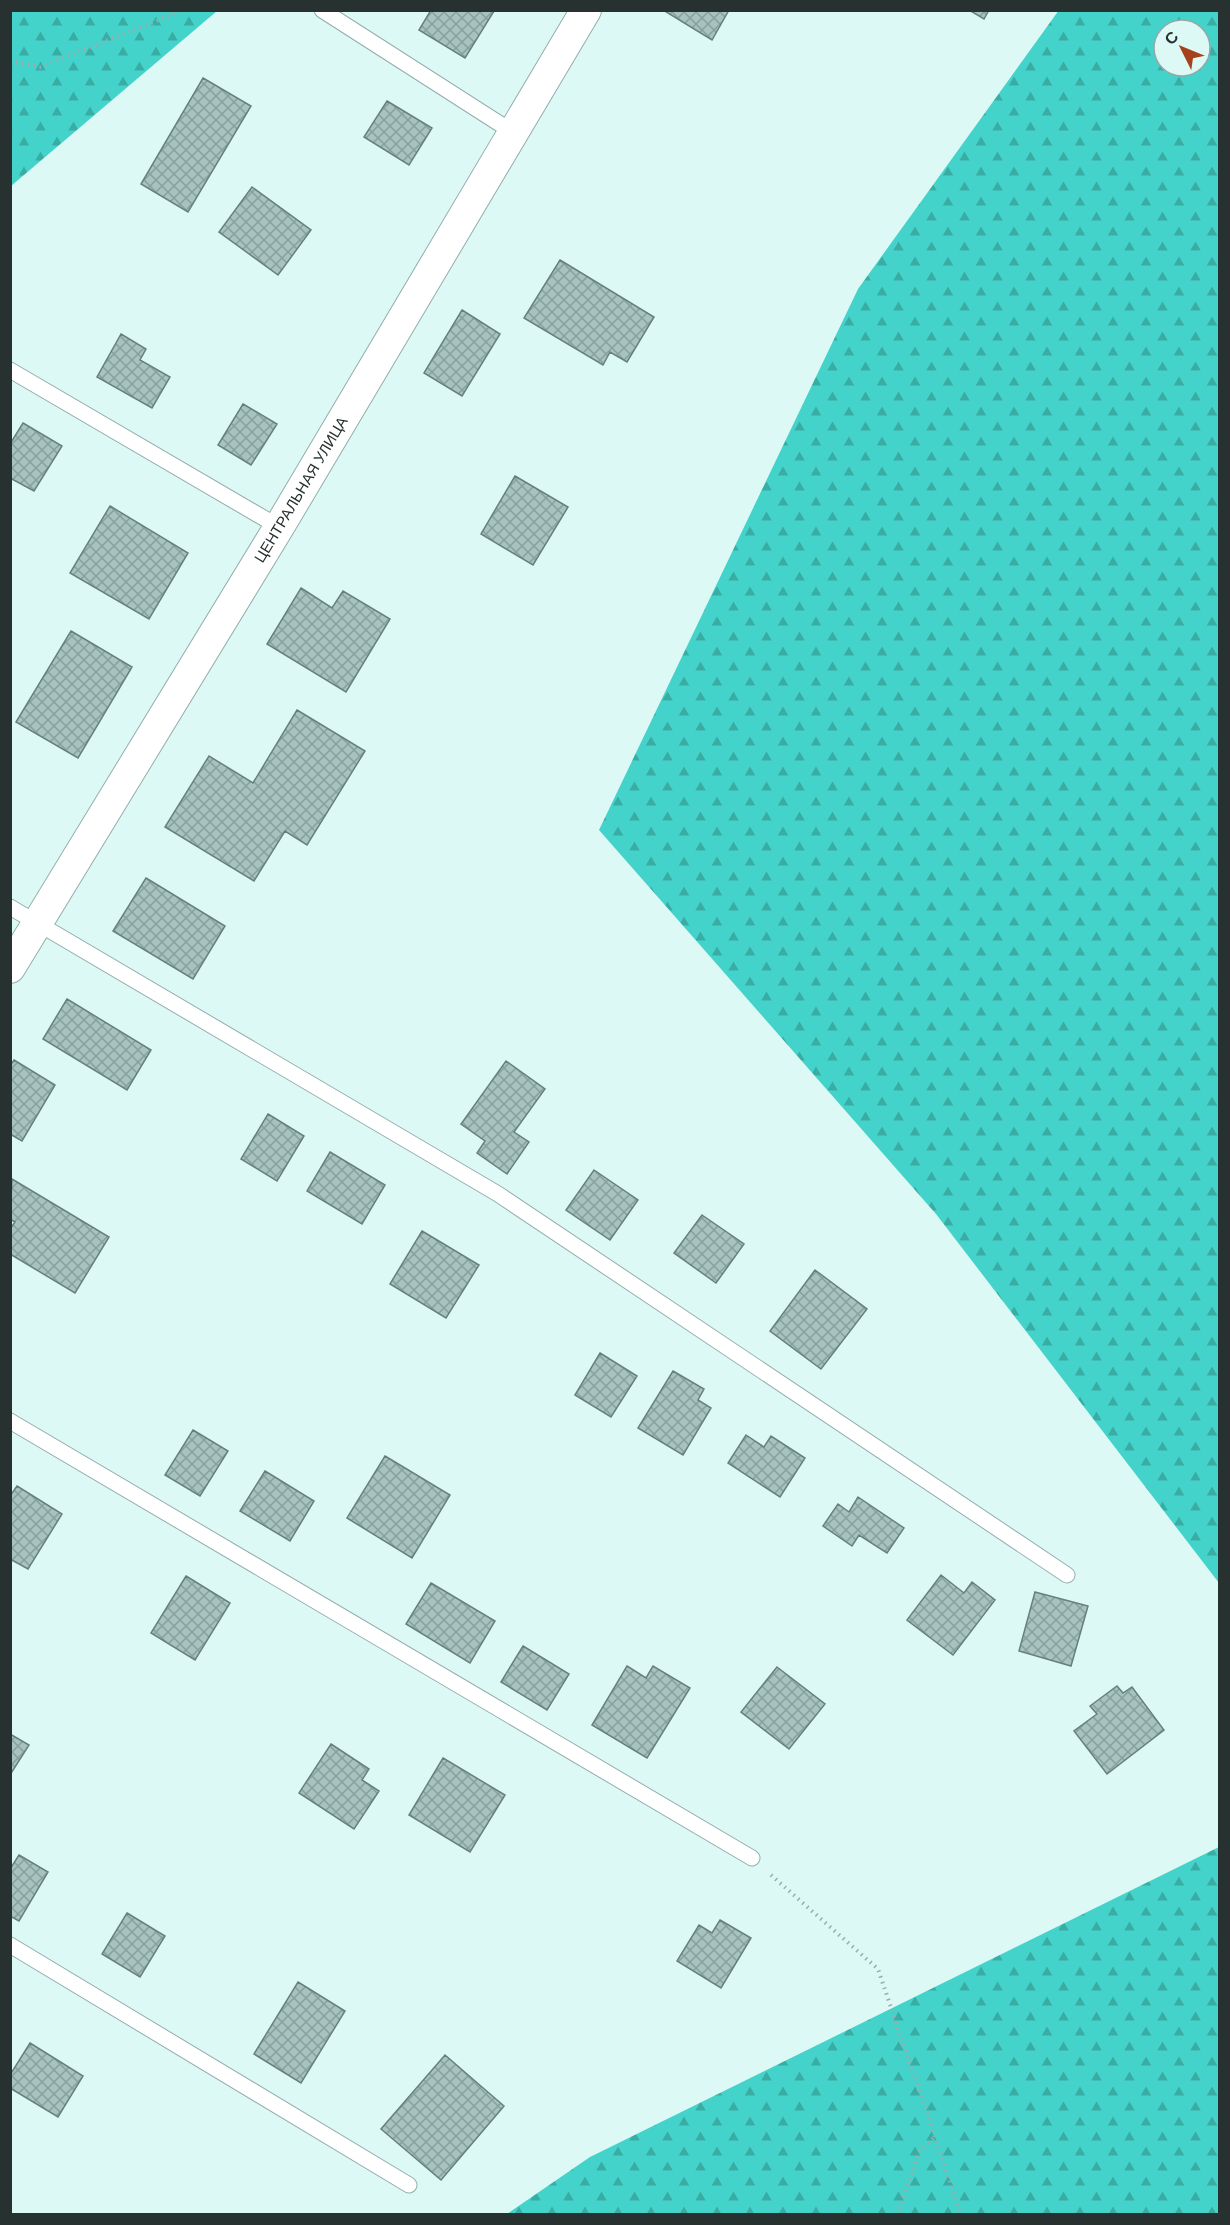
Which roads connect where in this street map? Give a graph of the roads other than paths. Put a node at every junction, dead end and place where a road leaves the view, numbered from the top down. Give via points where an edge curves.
1 (322, 10) edge
2 (586, 10) edge
3 (514, 133) junction
4 (10, 370) edge
5 (279, 527) junction
6 (10, 907) edge
7 (38, 923) junction
8 (10, 968) edge
9 (10, 1421) edge
10 (1067, 1575) dead end
11 (752, 1858) road end
12 (10, 1945) edge
13 (408, 2184) dead end

1 - 3 lane
2 - 3 street, ЦЕНТРАЛЬНАЯ УЛИЦА
3 - 5 street, ЦЕНТРАЛЬНАЯ УЛИЦА
4 - 5 lane
5 - 7 street, ЦЕНТРАЛЬНАЯ УЛИЦА
6 - 7 lane
7 - 8 street, ЦЕНТРАЛЬНАЯ УЛИЦА
7 - 10 lane via 498,1194
9 - 11 lane
12 - 13 lane

